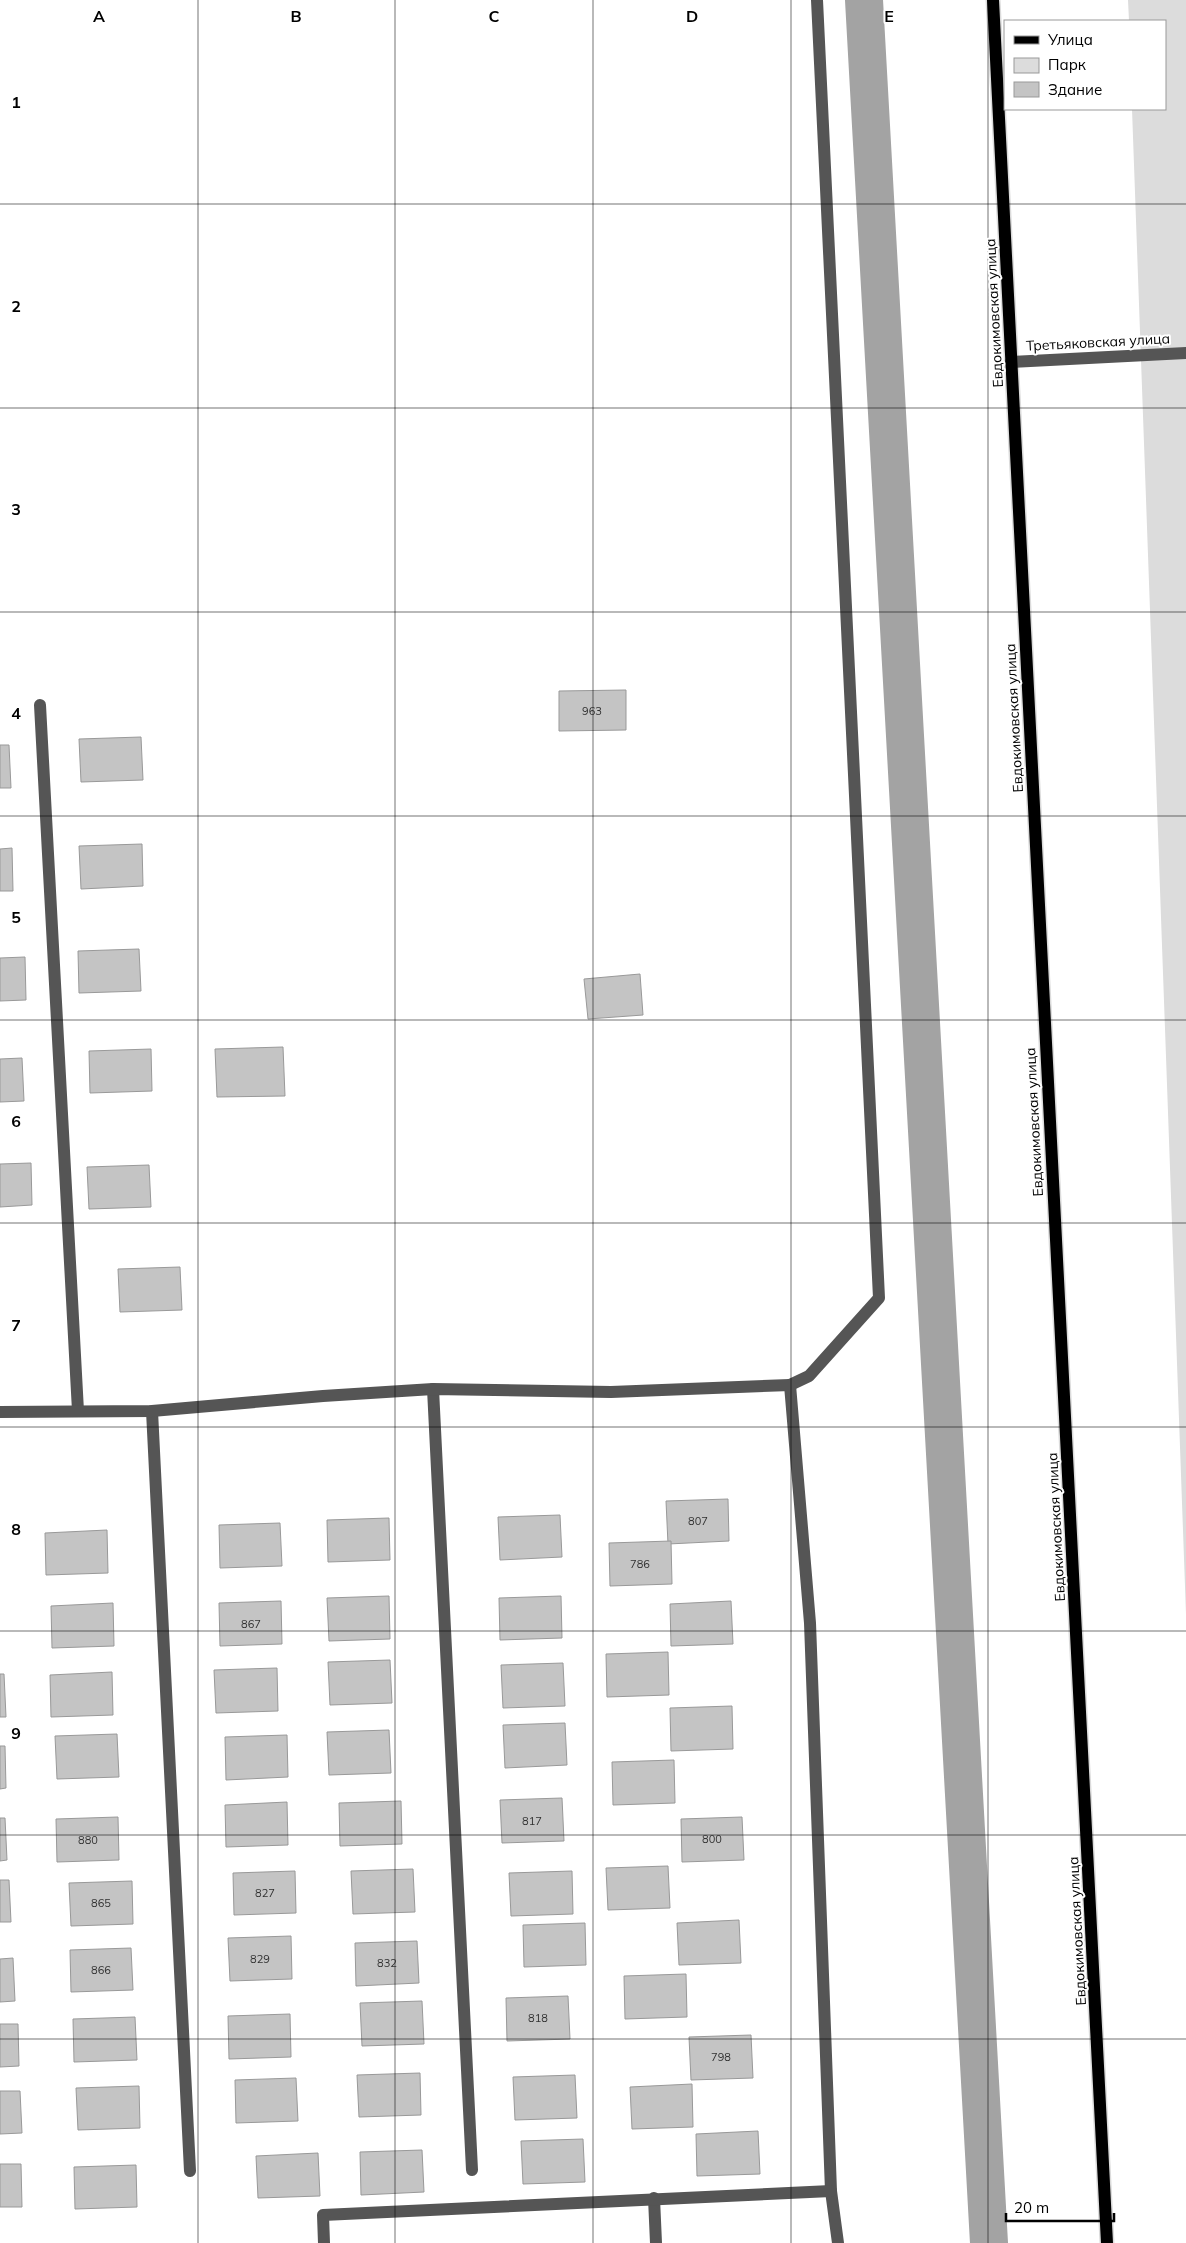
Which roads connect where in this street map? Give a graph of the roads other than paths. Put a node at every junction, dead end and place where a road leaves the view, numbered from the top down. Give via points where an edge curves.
1 (817, 0) edge
2 (993, 0) edge
3 (1186, 353) edge
4 (1011, 362) junction
5 (40, 705) dead end
6 (790, 1385) junction
7 (433, 1390) junction
8 (78, 1411) junction
9 (152, 1411) junction
10 (0, 1412) edge
11 (472, 2170) dead end
12 (190, 2171) dead end
13 (831, 2191) junction
14 (654, 2198) junction
15 (324, 2243) edge
16 (656, 2243) edge
17 (838, 2243) edge
18 (1107, 2243) edge

1 - 6 street via 879,1298 809,1376
2 - 4 main road, Евдокимовская улица
3 - 4 street, Третьяковская улица
4 - 18 main road, Евдокимовская улица
5 - 8 street
6 - 7 street via 610,1392
6 - 13 street via 810,1623
7 - 9 street
7 - 11 street
8 - 9 street
8 - 10 street
9 - 12 street
13 - 14 street
13 - 17 street
14 - 15 street via 323,2215
14 - 16 street

